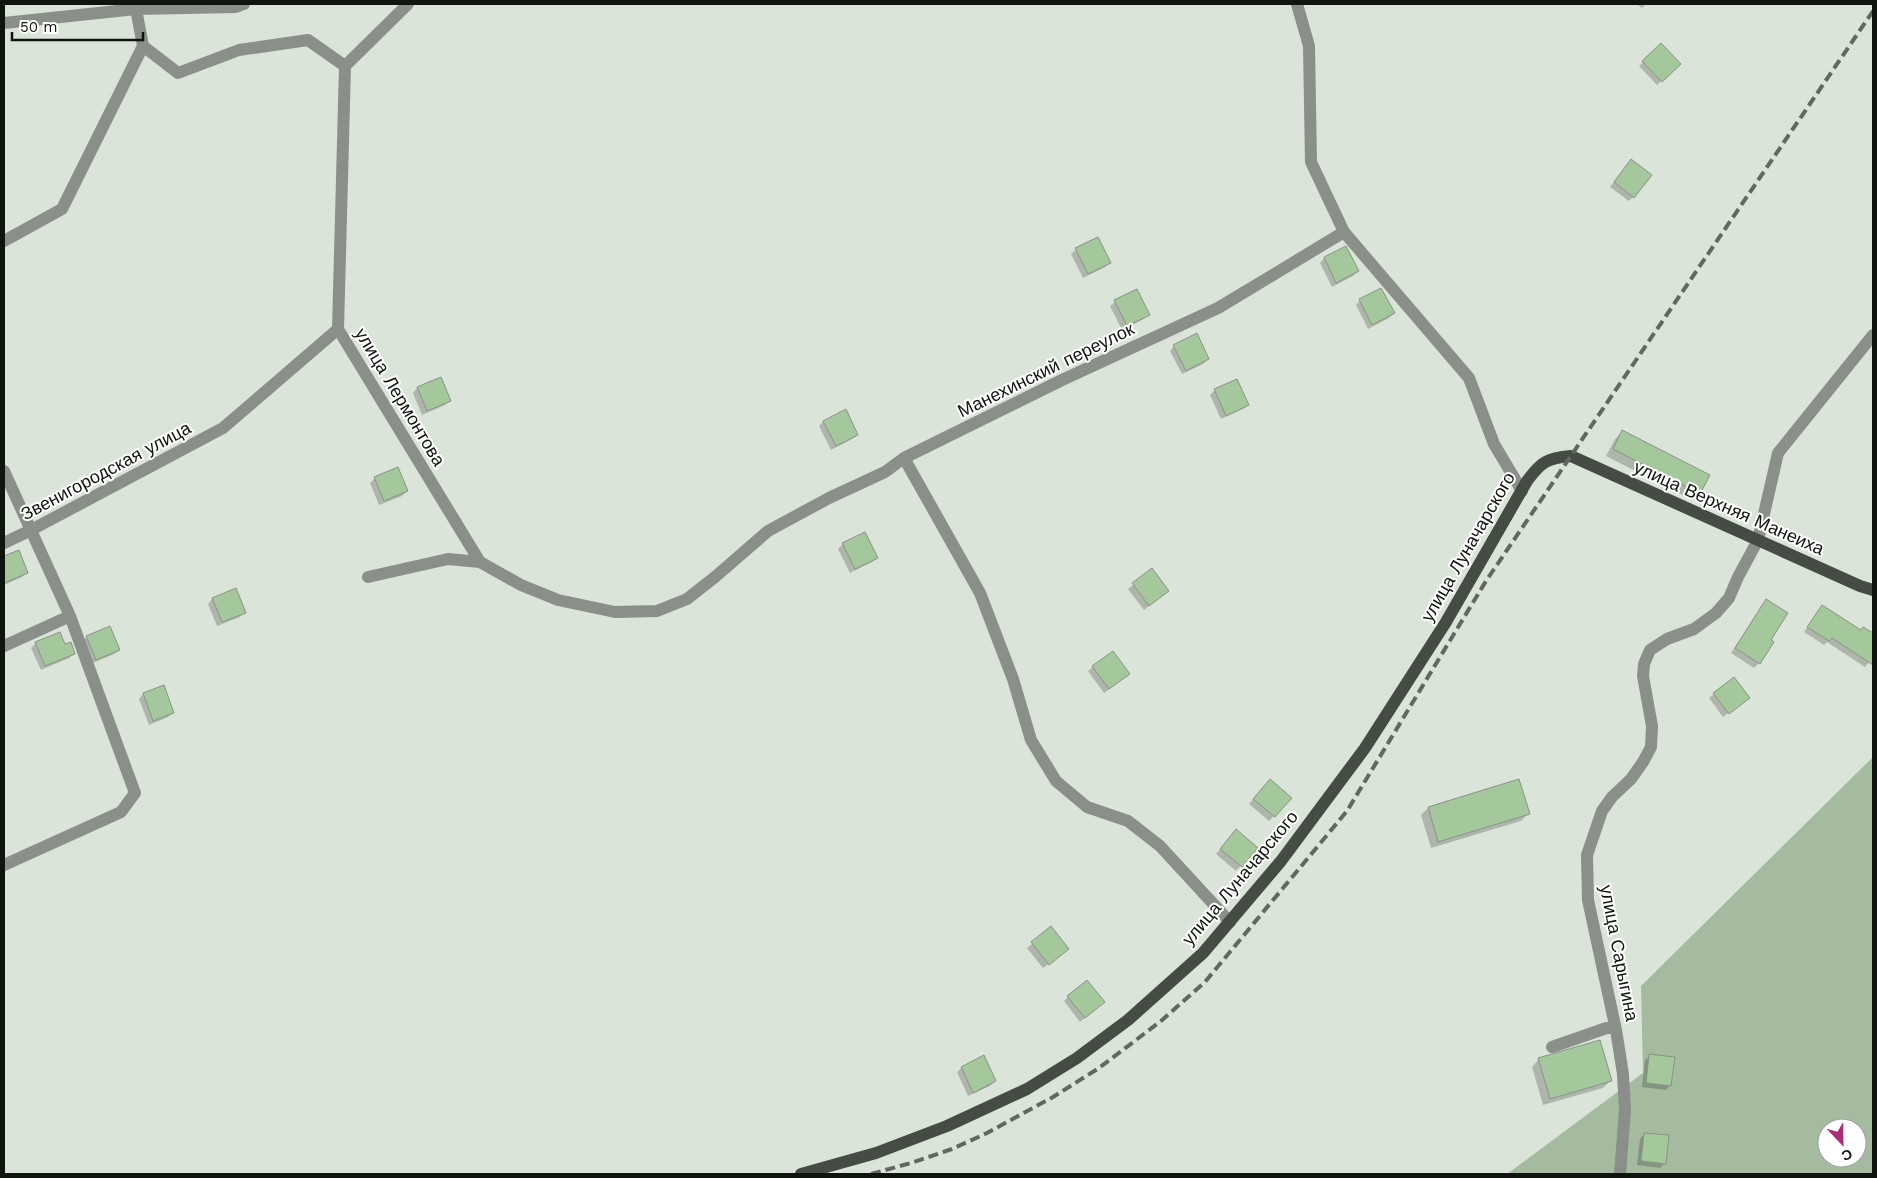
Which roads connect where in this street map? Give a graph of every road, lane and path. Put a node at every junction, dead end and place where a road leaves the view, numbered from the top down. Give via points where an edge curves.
1 (244, 4) edge
2 (408, 4) edge
3 (1297, 4) edge
4 (136, 8) junction
5 (4, 23) edge
6 (143, 46) junction
7 (345, 66) junction
8 (1344, 232) junction
9 (4, 241) edge
10 (338, 329) junction
11 (1873, 335) edge
12 (223, 428) joint
13 (1571, 456) joint
14 (904, 458) junction
15 (4, 471) edge
16 (1522, 491) junction
17 (31, 530) junction
18 (1758, 540) junction
19 (4, 543) edge
20 (480, 562) junction
21 (368, 577) dead end
22 (1873, 590) edge
23 (70, 616) junction
24 (4, 646) edge
25 (4, 865) edge
26 (1230, 922) junction
27 (1615, 1025) junction
28 (1552, 1047) dead end
29 (801, 1174) edge
30 (1620, 1174) edge

1 - 4 street via 236,8
2 - 7 street
3 - 8 street via 1309,46 1311,162
4 - 5 street
4 - 6 street
6 - 7 street via 178,73 239,50 308,40
6 - 9 street via 62,209
7 - 10 street
8 - 14 street, Манехинский переулок via 1218,308
8 - 16 street via 1469,378 1494,444
10 - 12 street, улица Лермонтова
10 - 20 street, улица Лермонтова
11 - 18 street, улица Сарыгина via 1778,453
12 - 17 street, Звенигородская улица
13 - 16 main road, улица Луначарского via 1553,457 1538,466
13 - 18 main road, улица Верхняя Манеиха
14 - 20 street, Манехинский переулок via 885,472 768,532 687,599 657,611 615,612 558,600 520,586
14 - 26 street via 980,593 1013,679 1031,740 1056,781 1086,806 1128,821 1160,846
15 - 17 street
16 - 26 main road, улица Луначарского via 1446,622 1365,748 1281,861
17 - 19 street, Звенигородская улица
17 - 23 street
18 - 22 main road, улица Верхняя Манеиха
18 - 27 street, улица Сарыгина via 1729,598 1716,613 1694,629 1650,650 1643,676 1652,726 1651,747 1643,762 1602,812 1587,855 1588,900
20 - 21 street via 448,560
23 - 24 street
23 - 25 street via 135,793 121,812
26 - 29 main road, улица Луначарского via 1203,953 1128,1020 1078,1058 1027,1089 947,1126 876,1152
27 - 28 street
27 - 30 street, улица Сарыгина via 1625,1110

